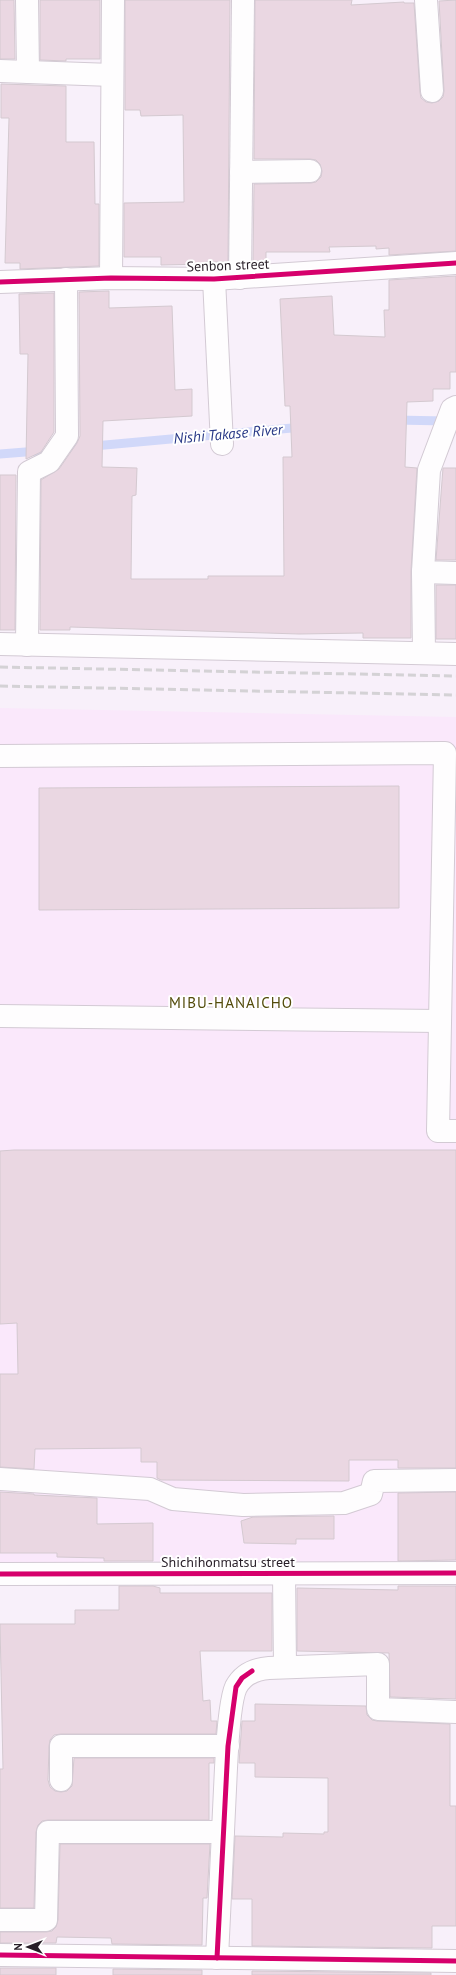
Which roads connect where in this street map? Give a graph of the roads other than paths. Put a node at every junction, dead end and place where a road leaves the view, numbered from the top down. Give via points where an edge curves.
1 (27, 0) edge
2 (113, 0) edge
3 (243, 0) edge
4 (426, 0) edge
5 (0, 71) edge
6 (28, 72) junction
7 (112, 75) junction
8 (432, 91) dead end
9 (310, 170) dead end
10 (241, 172) junction
11 (456, 263) edge
12 (111, 278) junction
13 (240, 278) junction
14 (66, 279) junction
15 (214, 279) junction
16 (0, 282) edge
17 (454, 408) edge
18 (222, 444) dead end
19 (423, 572) junction
20 (456, 573) edge
21 (0, 644) edge
22 (27, 645) junction
23 (424, 653) junction
24 (456, 654) edge
25 (0, 756) edge
26 (0, 1016) edge
27 (440, 1021) junction
28 (456, 1131) edge
29 (0, 1479) edge
30 (456, 1480) edge
31 (0, 1574) edge
32 (284, 1574) junction
33 (456, 1574) edge
34 (285, 1666) junction
35 (456, 1712) edge
36 (228, 1746) junction
37 (61, 1780) dead end
38 (223, 1832) junction
39 (0, 1920) edge
40 (0, 1955) edge
41 (217, 1958) junction
42 (456, 1961) edge
43 (172, 1966) edge
44 (329, 1968) edge

1 - 6 street
2 - 7 street
3 - 10 street
4 - 8 street
5 - 6 street
6 - 7 street
7 - 12 street
9 - 10 street
10 - 13 street
11 - 13 street, Senbon street
12 - 14 street, Senbon street
12 - 15 street, Senbon street
13 - 15 street, Senbon street
14 - 16 street, Senbon street
14 - 22 street via 67,436 49,462 29,472
15 - 18 street
17 - 19 street via 429,470
19 - 20 street
19 - 23 street
21 - 22 street
22 - 23 street
23 - 24 street
25 - 27 street via 445,753
26 - 27 street
27 - 28 street via 438,1131
29 - 30 street via 150,1489 173,1499 243,1505 344,1503 371,1494 374,1481
31 - 32 street, Shichihonmatsu street
32 - 33 street, Shichihonmatsu street
32 - 34 street
34 - 35 street via 378,1664 378,1709
34 - 36 street via 259,1669 242,1678 236,1687
36 - 37 street via 61,1746
36 - 38 street
38 - 39 street via 48,1832 46,1920
38 - 41 street
40 - 43 street
41 - 43 street
41 - 44 street
42 - 44 street

